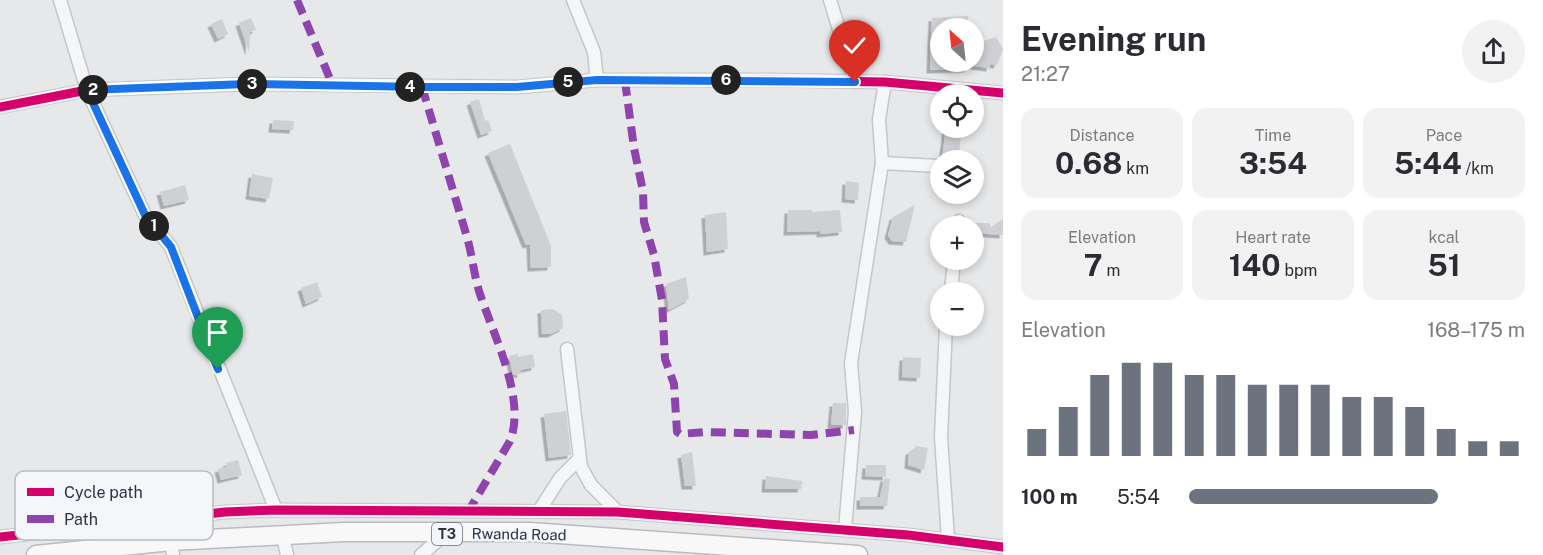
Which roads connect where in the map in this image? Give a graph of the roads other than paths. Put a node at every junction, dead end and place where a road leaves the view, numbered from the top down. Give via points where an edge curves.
1 (60, 0) edge
2 (573, 0) edge
3 (830, 0) edge
4 (597, 80) junction
5 (855, 82) junction
6 (885, 82) junction
7 (87, 90) junction
8 (1003, 93) edge
9 (0, 107) edge
10 (882, 163) junction
11 (930, 166) edge
12 (946, 336) edge
13 (567, 350) dead end
14 (579, 459) junction
15 (276, 510) junction
16 (539, 511) junction
17 (618, 512) junction
18 (213, 513) edge
19 (845, 529) junction
20 (282, 533) junction
21 (445, 534) junction
22 (15, 535) edge
23 (0, 537) edge
24 (948, 539) junction
25 (1003, 547) edge
26 (172, 548) edge
27 (36, 555) edge
28 (287, 555) edge
29 (421, 555) edge
30 (858, 555) edge

1 - 7 street
2 - 4 street via 594,52
3 - 5 street
4 - 5 street
4 - 7 street via 517,87 247,84
5 - 6 street
6 - 8 street
6 - 10 street via 879,119
7 - 9 street
7 - 15 street via 145,215 171,247
10 - 11 street
10 - 19 street via 851,363 855,412
12 - 24 street via 941,437
13 - 14 street
14 - 16 street via 560,478
14 - 17 street via 591,484
15 - 16 street
15 - 18 street
16 - 17 street
17 - 19 street
19 - 24 street
20 - 21 highway, Rwanda Road / T3
20 - 26 highway, Rwanda Road / T3
20 - 28 street
21 - 29 street
21 - 30 highway, Rwanda Road / T3 via 530,532
22 - 23 street
24 - 25 street
26 - 27 highway, Rwanda Road / T3

